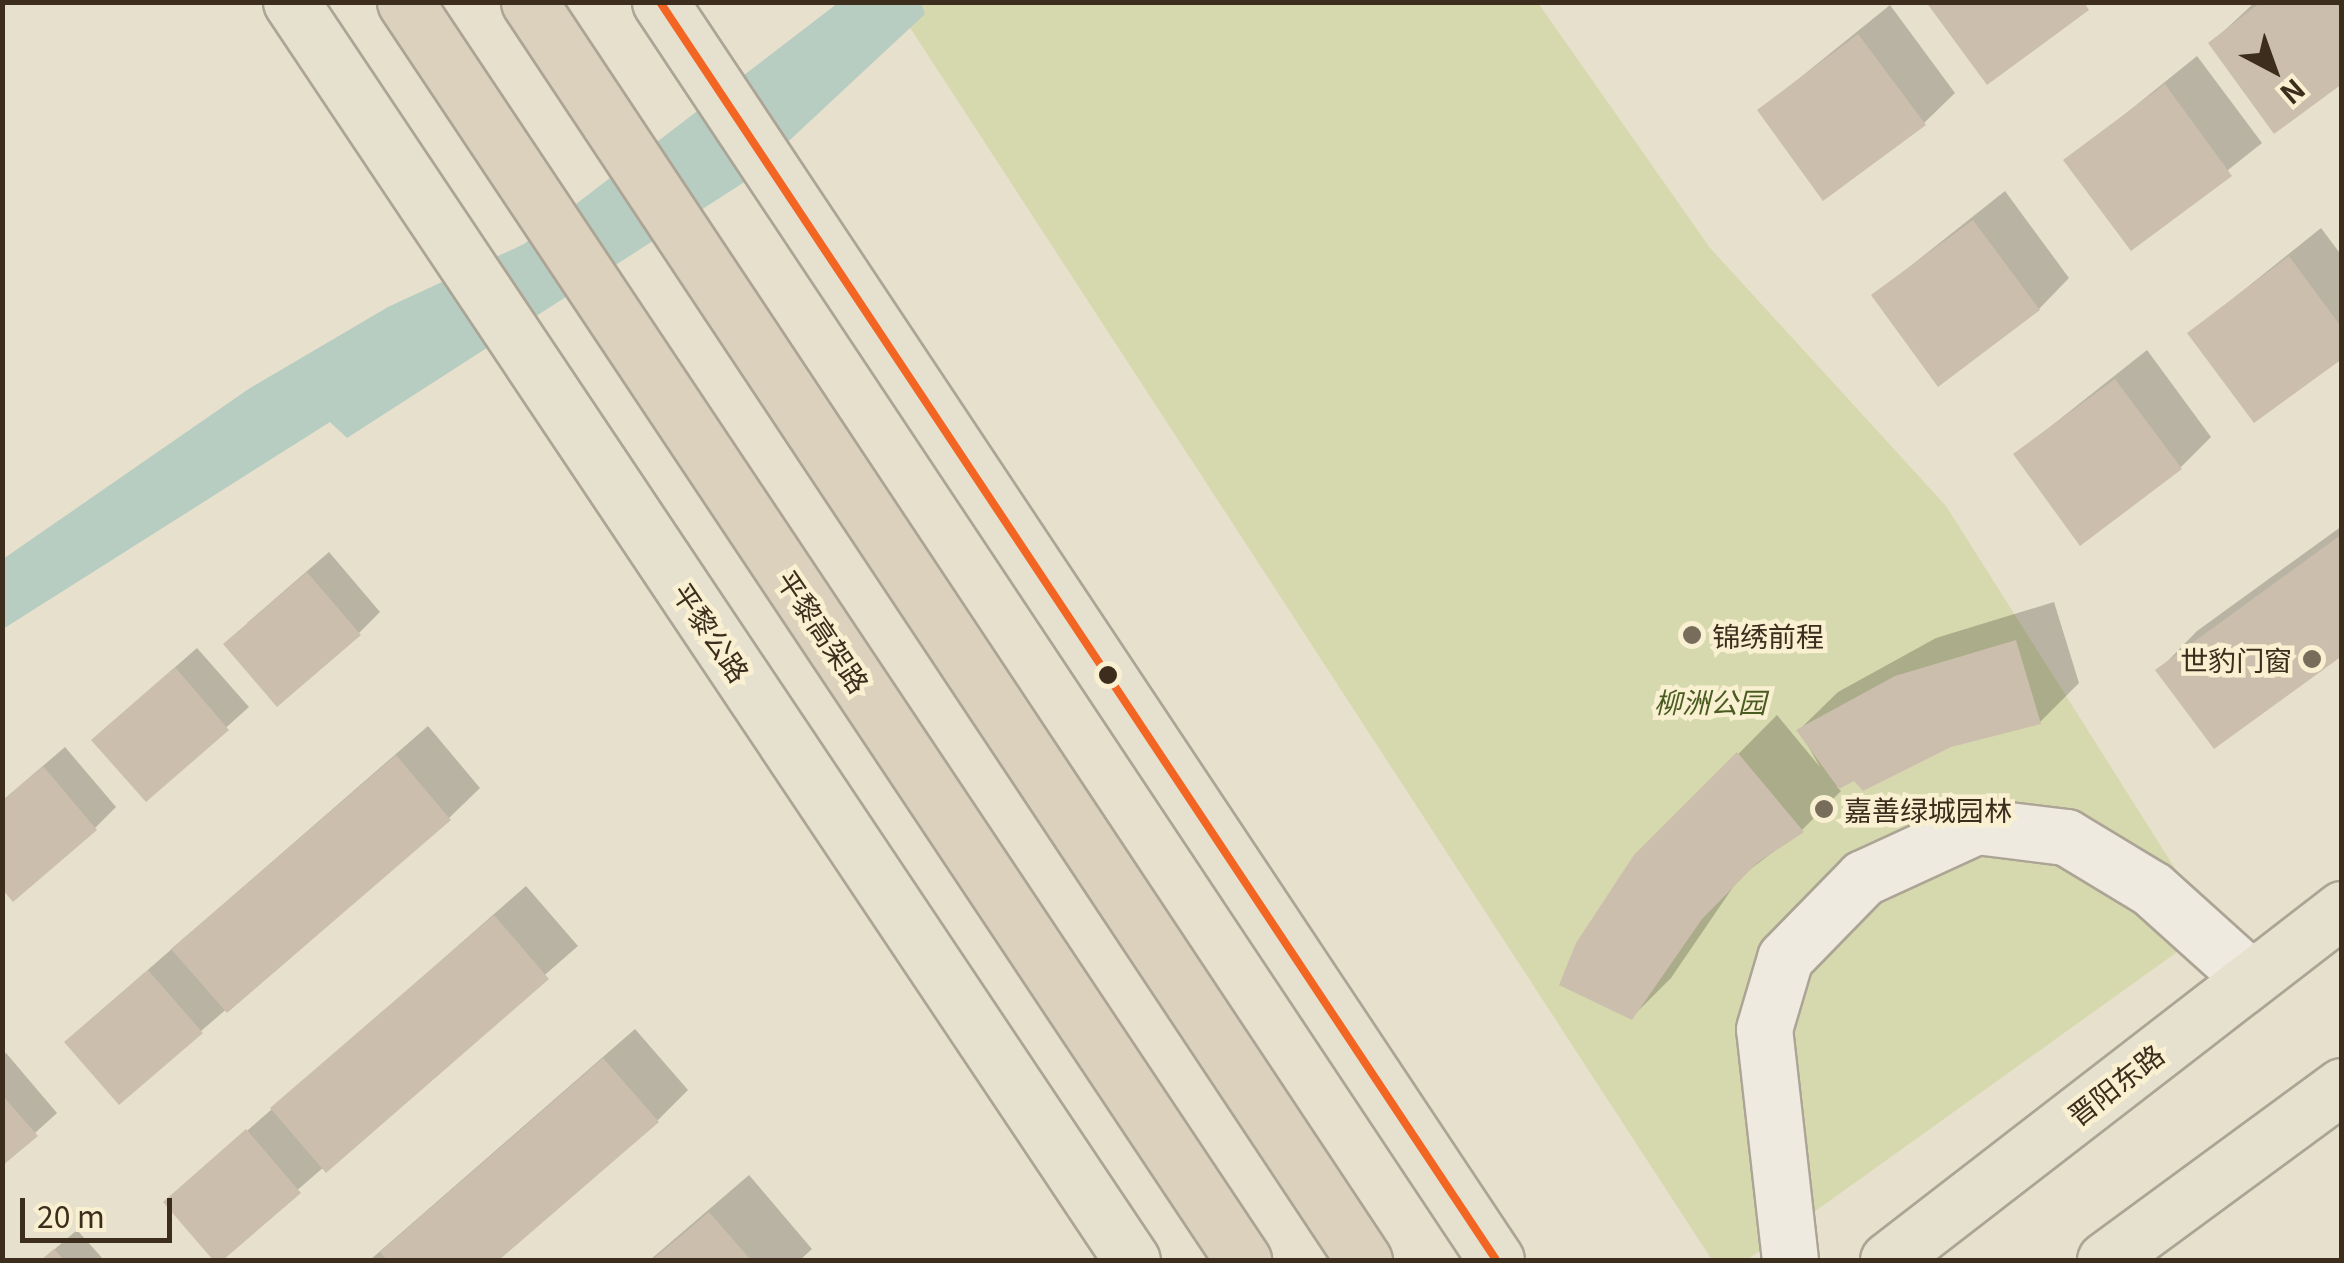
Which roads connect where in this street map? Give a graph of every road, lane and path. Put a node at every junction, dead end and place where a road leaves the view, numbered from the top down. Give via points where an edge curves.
1 (291, 2) edge
2 (406, 2) edge
3 (529, 2) edge
4 (660, 2) edge
5 (2342, 908) edge
6 (2252, 978) junction
7 (2342, 1086) edge
8 (1498, 1259) edge
9 (1132, 1260) edge
10 (1242, 1260) edge
11 (1364, 1260) edge
12 (1790, 1260) edge
13 (1888, 1260) edge
14 (2105, 1260) edge

1 - 9 main road, 平黎公路
2 - 10 highway, 平黎高架路
3 - 11 highway
4 - 8 main road
5 - 6 main road, 晋阳东路
6 - 12 lane via 2152,889 2066,837 1976,826 1863,878 1784,958 1764,1029
6 - 13 main road, 晋阳东路
7 - 14 main road

